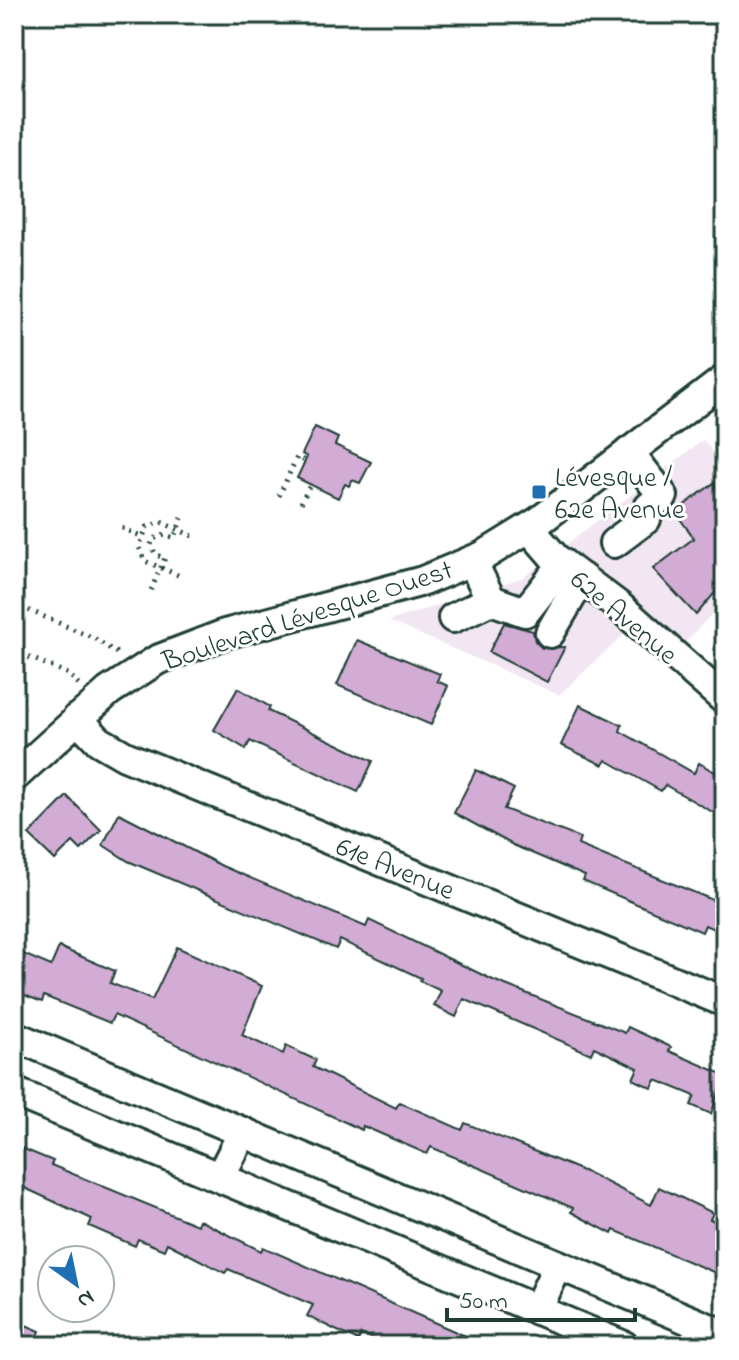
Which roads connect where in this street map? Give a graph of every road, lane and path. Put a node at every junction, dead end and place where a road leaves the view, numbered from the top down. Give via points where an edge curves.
1 (725, 379) edge
2 (629, 452) junction
3 (305, 461) dead end
4 (310, 485) dead end
5 (279, 496) dead end
6 (301, 503) dead end
7 (182, 518) dead end
8 (122, 528) dead end
9 (529, 528) junction
10 (178, 529) junction
11 (143, 537) junction
12 (195, 537) dead end
13 (614, 543) dead end
14 (472, 561) junction
15 (160, 568) junction
16 (573, 571) junction
17 (178, 575) dead end
18 (151, 590) dead end
19 (491, 600) junction
20 (14, 604) edge
21 (453, 618) dead end
22 (550, 633) dead end
23 (14, 651) edge
24 (122, 657) dead end
25 (80, 688) dead end
26 (725, 700) edge
27 (77, 718) junction
28 (14, 777) edge
29 (725, 1002) edge
30 (14, 1036) edge
31 (14, 1092) edge
32 (243, 1132) junction
33 (220, 1177) junction
34 (558, 1265) junction
35 (537, 1310) junction
36 (725, 1335) edge
37 (624, 1346) edge

1 - 2 street, Boulevard Lévesque Ouest
2 - 9 street, Boulevard Lévesque Ouest
2 - 13 street via 663,496 649,507 646,519
3 - 5 path via 297,457
4 - 6 path
7 - 10 path
8 - 11 path
9 - 14 street, Boulevard Lévesque Ouest
9 - 16 street, 62e Avenue
10 - 11 path via 161,522 147,527
10 - 12 path
10 - 15 path via 174,538 153,539 156,555 165,558
11 - 15 path via 139,547 145,561
14 - 19 street
14 - 27 street, Boulevard Lévesque Ouest via 413,584 199,643 133,673
15 - 17 path
15 - 18 path
16 - 19 street via 525,612
16 - 22 street
16 - 26 street, 62e Avenue
19 - 21 street
20 - 24 path via 94,638
23 - 25 path via 69,674
27 - 28 street, Boulevard Lévesque Ouest
27 - 29 street, 61e Avenue via 99,741 125,756
30 - 32 street
31 - 33 street
32 - 33 street
32 - 34 street
33 - 35 street
34 - 35 street
34 - 36 street
35 - 37 street

